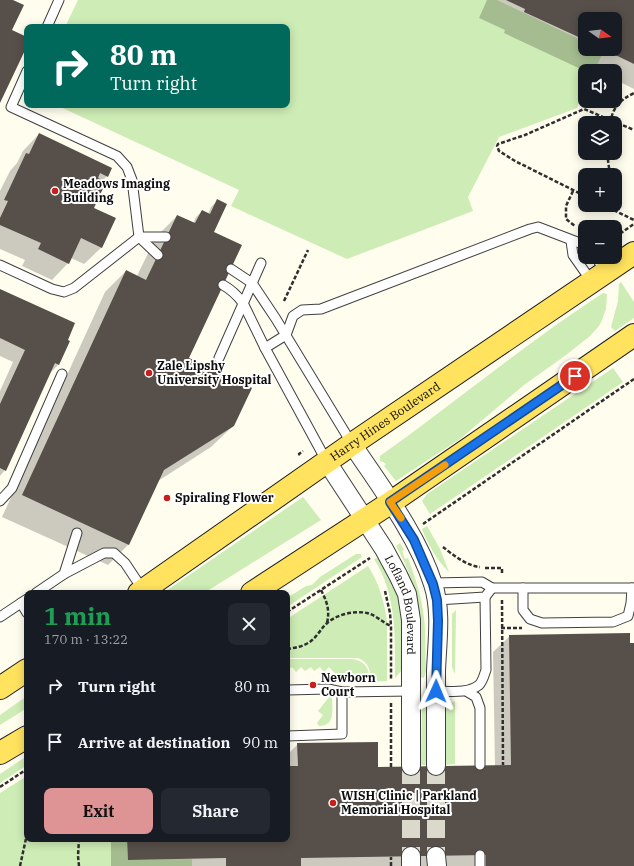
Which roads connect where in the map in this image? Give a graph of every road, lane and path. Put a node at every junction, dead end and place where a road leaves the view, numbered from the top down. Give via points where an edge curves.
1 (59, 0) edge
2 (48, 24) edge
3 (24, 78) edge
4 (634, 93) edge
5 (598, 116) edge
6 (612, 116) edge
7 (622, 126) edge
8 (634, 130) edge
9 (573, 191) junction
10 (578, 193) edge
11 (618, 212) edge
12 (634, 220) edge
13 (634, 224) edge
14 (577, 227) dead end
15 (622, 232) edge
16 (139, 237) junction
17 (166, 237) dead end
18 (571, 241) junction
19 (578, 243) edge
20 (308, 250) dead end
21 (634, 254) edge
22 (158, 255) dead end
23 (261, 263) dead end
24 (0, 265) edge
25 (231, 269) dead end
26 (598, 270) edge
27 (252, 283) junction
28 (223, 285) dead end
29 (284, 301) dead end
30 (243, 303) junction
31 (286, 334) junction
32 (634, 335) edge
33 (265, 348) junction
34 (219, 358) dead end
35 (62, 374) dead end
36 (634, 380) edge
37 (352, 444) junction
38 (303, 451) dead end
39 (300, 455) dead end
40 (327, 462) junction
41 (0, 501) edge
42 (390, 502) junction
43 (364, 519) junction
44 (429, 520) dead end
45 (77, 533) dead end
46 (443, 547) dead end
47 (372, 557) dead end
48 (368, 559) junction
49 (371, 564) dead end
50 (64, 574) junction
51 (502, 578) dead end
52 (382, 585) dead end
53 (492, 588) junction
54 (523, 588) junction
55 (633, 588) edge
56 (40, 590) edge
57 (140, 590) edge
58 (142, 590) edge
59 (257, 590) edge
60 (321, 590) junction
61 (435, 592) junction
62 (485, 597) junction
63 (24, 601) edge
64 (501, 602) dead end
65 (290, 610) edge
66 (0, 617) edge
67 (327, 623) junction
68 (391, 626) junction
69 (290, 649) edge
70 (24, 672) edge
71 (391, 678) dead end
72 (0, 688) edge
73 (290, 690) edge
74 (411, 691) junction
75 (436, 691) junction
76 (466, 691) junction
77 (342, 692) junction
78 (391, 704) dead end
79 (290, 736) edge
80 (24, 739) edge
81 (0, 753) edge
82 (480, 765) dead end
83 (503, 765) dead end
84 (411, 766) tunnel mouth
85 (436, 766) tunnel mouth
86 (391, 767) dead end
87 (24, 771) edge
88 (0, 787) edge
89 (25, 842) edge
90 (79, 842) edge
91 (480, 855) dead end
92 (391, 857) dead end
93 (20, 866) edge
94 (79, 866) edge
95 (391, 866) edge
96 (480, 866) edge

1 - 2 lane
3 - 16 lane via 11,107 117,156 128,167
4 - 6 path via 623,98
5 - 9 path via 584,109 497,146 499,151 514,161
7 - 8 path
9 - 10 path
9 - 14 path via 566,206 566,220
11 - 12 path
13 - 15 path
16 - 17 lane
16 - 22 lane
16 - 24 lane via 74,288 64,292
18 - 19 lane
18 - 26 lane via 573,255
18 - 31 lane via 538,227 530,229 321,309 302,310 294,316
20 - 29 path
21 - 26 main road, Harry Hines Boulevard
23 - 27 lane
25 - 27 lane
26 - 37 main road, Harry Hines Boulevard
27 - 30 lane
27 - 31 lane
28 - 30 lane via 232,290
30 - 33 lane
30 - 34 lane
31 - 33 lane
31 - 37 lane
32 - 42 main road
33 - 40 lane
35 - 41 lane via 12,488
36 - 44 path
37 - 40 main road, Harry Hines Boulevard
37 - 42 street
38 - 39 path
40 - 43 street, Lofland Boulevard
40 - 58 main road, Harry Hines Boulevard
42 - 43 main road
42 - 61 street via 414,540
43 - 59 main road
43 - 74 street, Lofland Boulevard via 384,549 407,594 411,620
45 - 50 lane
46 - 51 path via 476,567 502,568
47 - 48 path
48 - 49 path
48 - 60 path
50 - 56 lane
50 - 57 lane via 104,553 114,553 125,563
52 - 68 path
53 - 54 lane
53 - 61 lane via 482,582
53 - 62 lane
54 - 55 lane
54 - 55 lane via 523,610 530,619 542,623 613,622 628,616
60 - 65 path
60 - 67 path via 330,613
61 - 62 lane
61 - 75 street via 438,621
62 - 76 lane via 486,670 480,684
63 - 66 lane
64 - 83 path
67 - 68 path via 333,618 357,612 367,613
67 - 69 path via 307,643
68 - 71 path
70 - 72 main road
73 - 77 lane via 328,689
74 - 75 street
74 - 77 lane
74 - 84 street, Lofland Boulevard
75 - 76 lane
75 - 85 street
76 - 82 lane via 476,697 480,708
77 - 79 lane via 342,734
78 - 86 path
80 - 81 main road
87 - 88 path
89 - 93 path
90 - 94 path
91 - 96 lane
92 - 95 path

